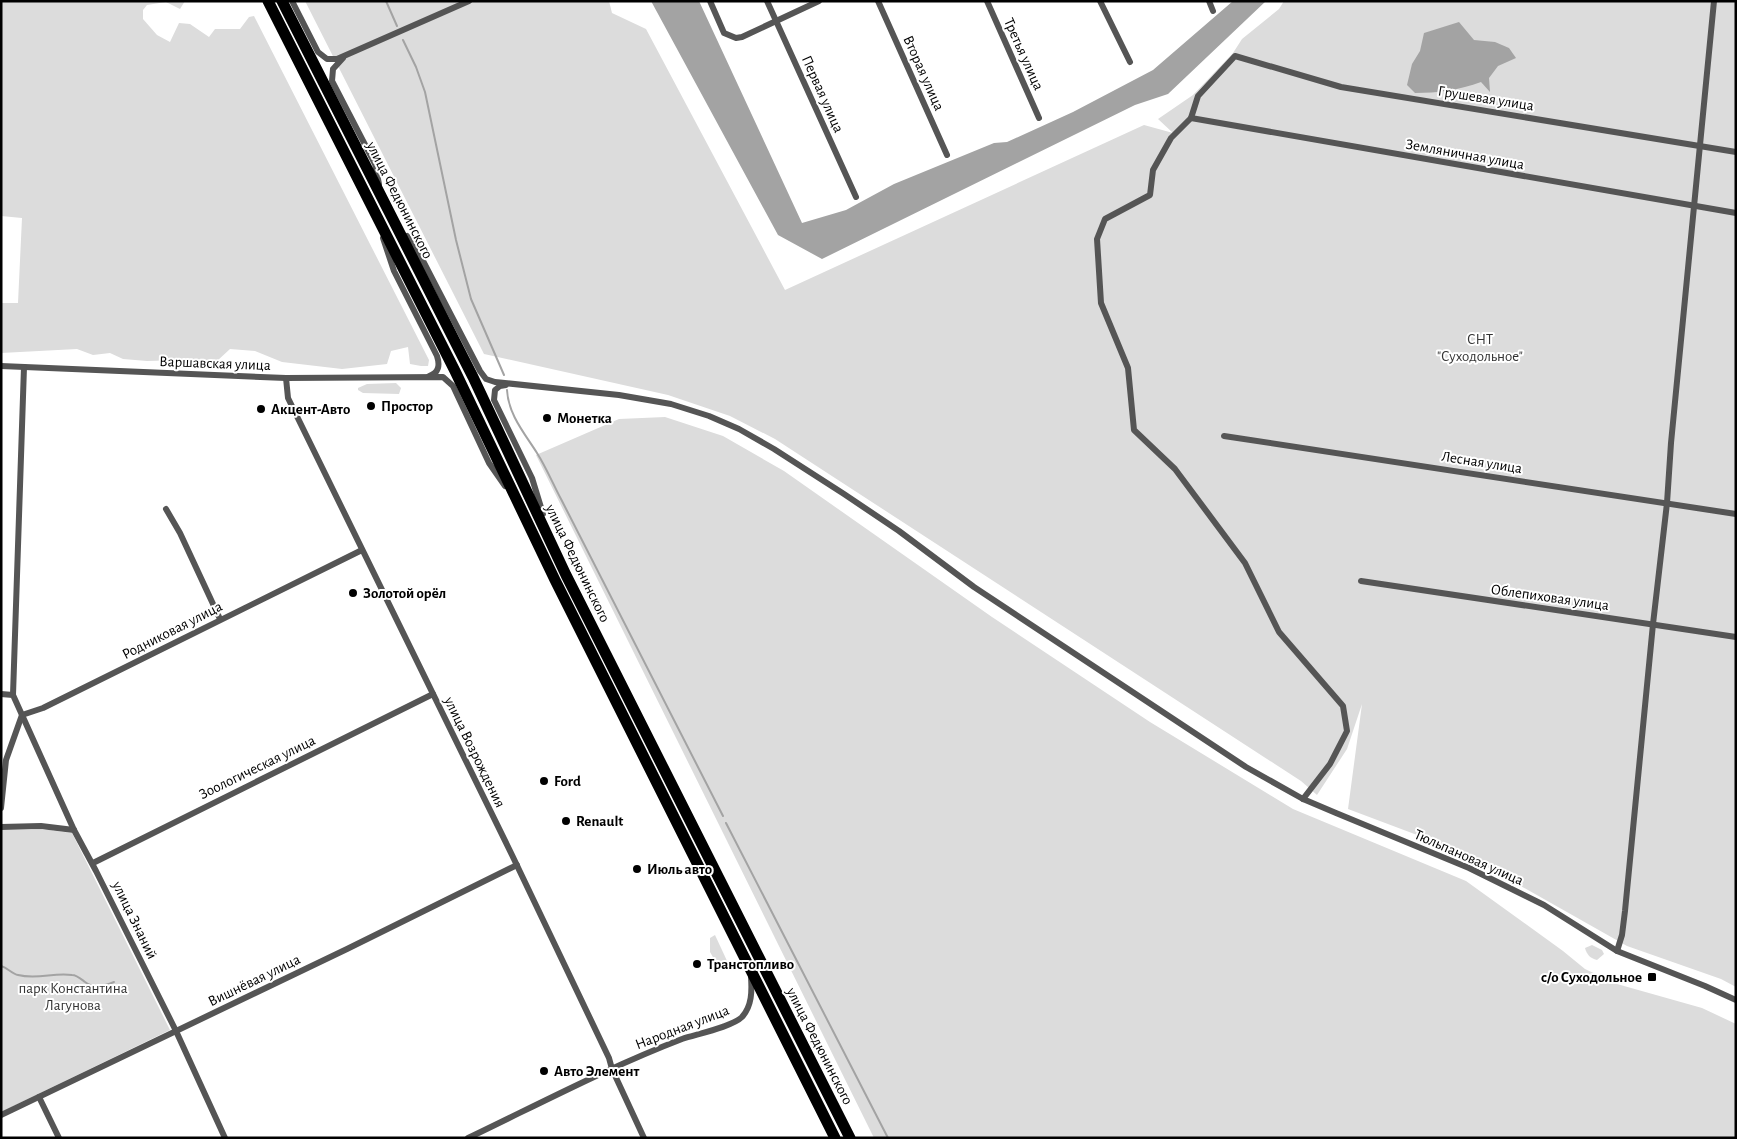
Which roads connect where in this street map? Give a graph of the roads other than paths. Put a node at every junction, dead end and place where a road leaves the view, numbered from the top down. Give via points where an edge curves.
1 (268, 1) edge
2 (282, 1) edge
3 (292, 1) edge
4 (469, 1) edge
5 (710, 1) edge
6 (767, 1) edge
7 (819, 1) edge
8 (878, 1) edge
9 (987, 1) edge
10 (1100, 1) edge
11 (1208, 1) edge
12 (1714, 1) edge
13 (1213, 11) dead end
14 (776, 21) junction
15 (344, 57) junction
16 (1130, 62) dead end
17 (1039, 118) dead end
18 (1190, 118) junction
19 (1700, 146) junction
20 (1736, 152) edge
21 (947, 155) dead end
22 (856, 197) dead end
23 (386, 206) junction
24 (1694, 206) junction
25 (372, 207) junction
26 (1736, 213) edge
27 (1, 366) edge
28 (24, 367) junction
29 (428, 376) junction
30 (286, 378) junction
31 (510, 384) junction
32 (1224, 436) dead end
33 (1667, 503) junction
34 (166, 509) dead end
35 (521, 510) junction
36 (1736, 514) edge
37 (551, 542) junction
38 (362, 550) junction
39 (1361, 581) dead end
40 (220, 619) junction
41 (1652, 624) junction
42 (1736, 637) edge
43 (1, 694) edge
44 (13, 694) junction
45 (433, 694) junction
46 (22, 715) junction
47 (1303, 798) junction
48 (1, 808) edge
49 (1, 827) edge
50 (74, 830) junction
51 (92, 864) junction
52 (517, 866) junction
53 (1617, 951) junction
54 (751, 972) junction
55 (1736, 1000) edge
56 (176, 1031) junction
57 (612, 1069) junction
58 (39, 1097) junction
59 (1, 1115) edge
60 (59, 1138) edge
61 (225, 1138) edge
62 (468, 1138) edge
63 (644, 1138) edge
64 (835, 1138) edge
65 (850, 1138) edge

1 - 25 highway, улица Федюнинского
2 - 23 highway, улица Федюнинского
3 - 15 street via 320,55 331,59
4 - 15 street
5 - 14 street via 724,33 729,36 742,37
6 - 14 street, Первая улица
7 - 14 street
8 - 21 street, Вторая улица
9 - 17 street, Третья улица
10 - 16 street
11 - 13 street
12 - 19 street
14 - 22 street, Первая улица
15 - 23 street via 333,69 332,81 375,164
18 - 19 street, Грушевая улица via 1198,96 1235,56 1341,87
18 - 24 street, Земляничная улица
18 - 47 street via 1171,138 1153,170 1150,195 1105,219 1097,239 1101,304 1128,368 1134,430 1175,469 1245,563 1279,632 1343,706 1347,731 1330,764
19 - 20 street, Грушевая улица
19 - 24 street
23 - 31 street, Тюльпановая улица via 422,258 483,376 490,381
23 - 37 highway, улица Федюнинского via 473,377
24 - 26 street, Земляничная улица
24 - 33 street
25 - 29 street via 394,271 439,362 436,372
25 - 35 highway, улица Федюнинского via 455,370
27 - 28 street, Варшавская улица
28 - 30 street, Варшавская улица
28 - 44 street
29 - 30 street, Варшавская улица
29 - 35 street via 442,377 450,383 489,463
30 - 38 street, улица Возрождения via 288,398
31 - 37 street via 498,388 494,400 532,478
31 - 47 street, Тюльпановая улица via 619,395 670,404 738,429 774,448 900,531 974,587 1139,698 1246,767
32 - 33 street, Лесная улица
33 - 36 street, Лесная улица
33 - 41 street
34 - 40 street
35 - 54 highway, улица Федюнинского
37 - 65 highway, улица Федюнинского
38 - 40 street, Родниковая улица
38 - 45 street, улица Возрождения
39 - 41 street, Облепиховая улица
40 - 46 street, Родниковая улица via 43,708
41 - 42 street, Облепиховая улица
41 - 53 street via 1625,911
43 - 44 street
44 - 46 street
45 - 51 street, Зоологическая улица
45 - 52 street, улица Возрождения
46 - 48 street via 6,760
46 - 50 street, улица Знаний
47 - 53 street, Тюльпановая улица via 1469,868 1544,906
49 - 50 street via 41,826
50 - 51 street, улица Знаний
51 - 56 street, улица Знаний
52 - 56 street, Вишнёвая улица
52 - 57 street, улица Возрождения
53 - 55 street, Тюльпановая улица
54 - 57 street, Народная улица via 751,996 742,1017
54 - 64 highway, улица Федюнинского
56 - 58 street, Вишнёвая улица
56 - 61 street, улица Знаний
57 - 62 street, Народная улица
57 - 63 street, улица Возрождения
58 - 59 street, Вишнёвая улица
58 - 60 street

